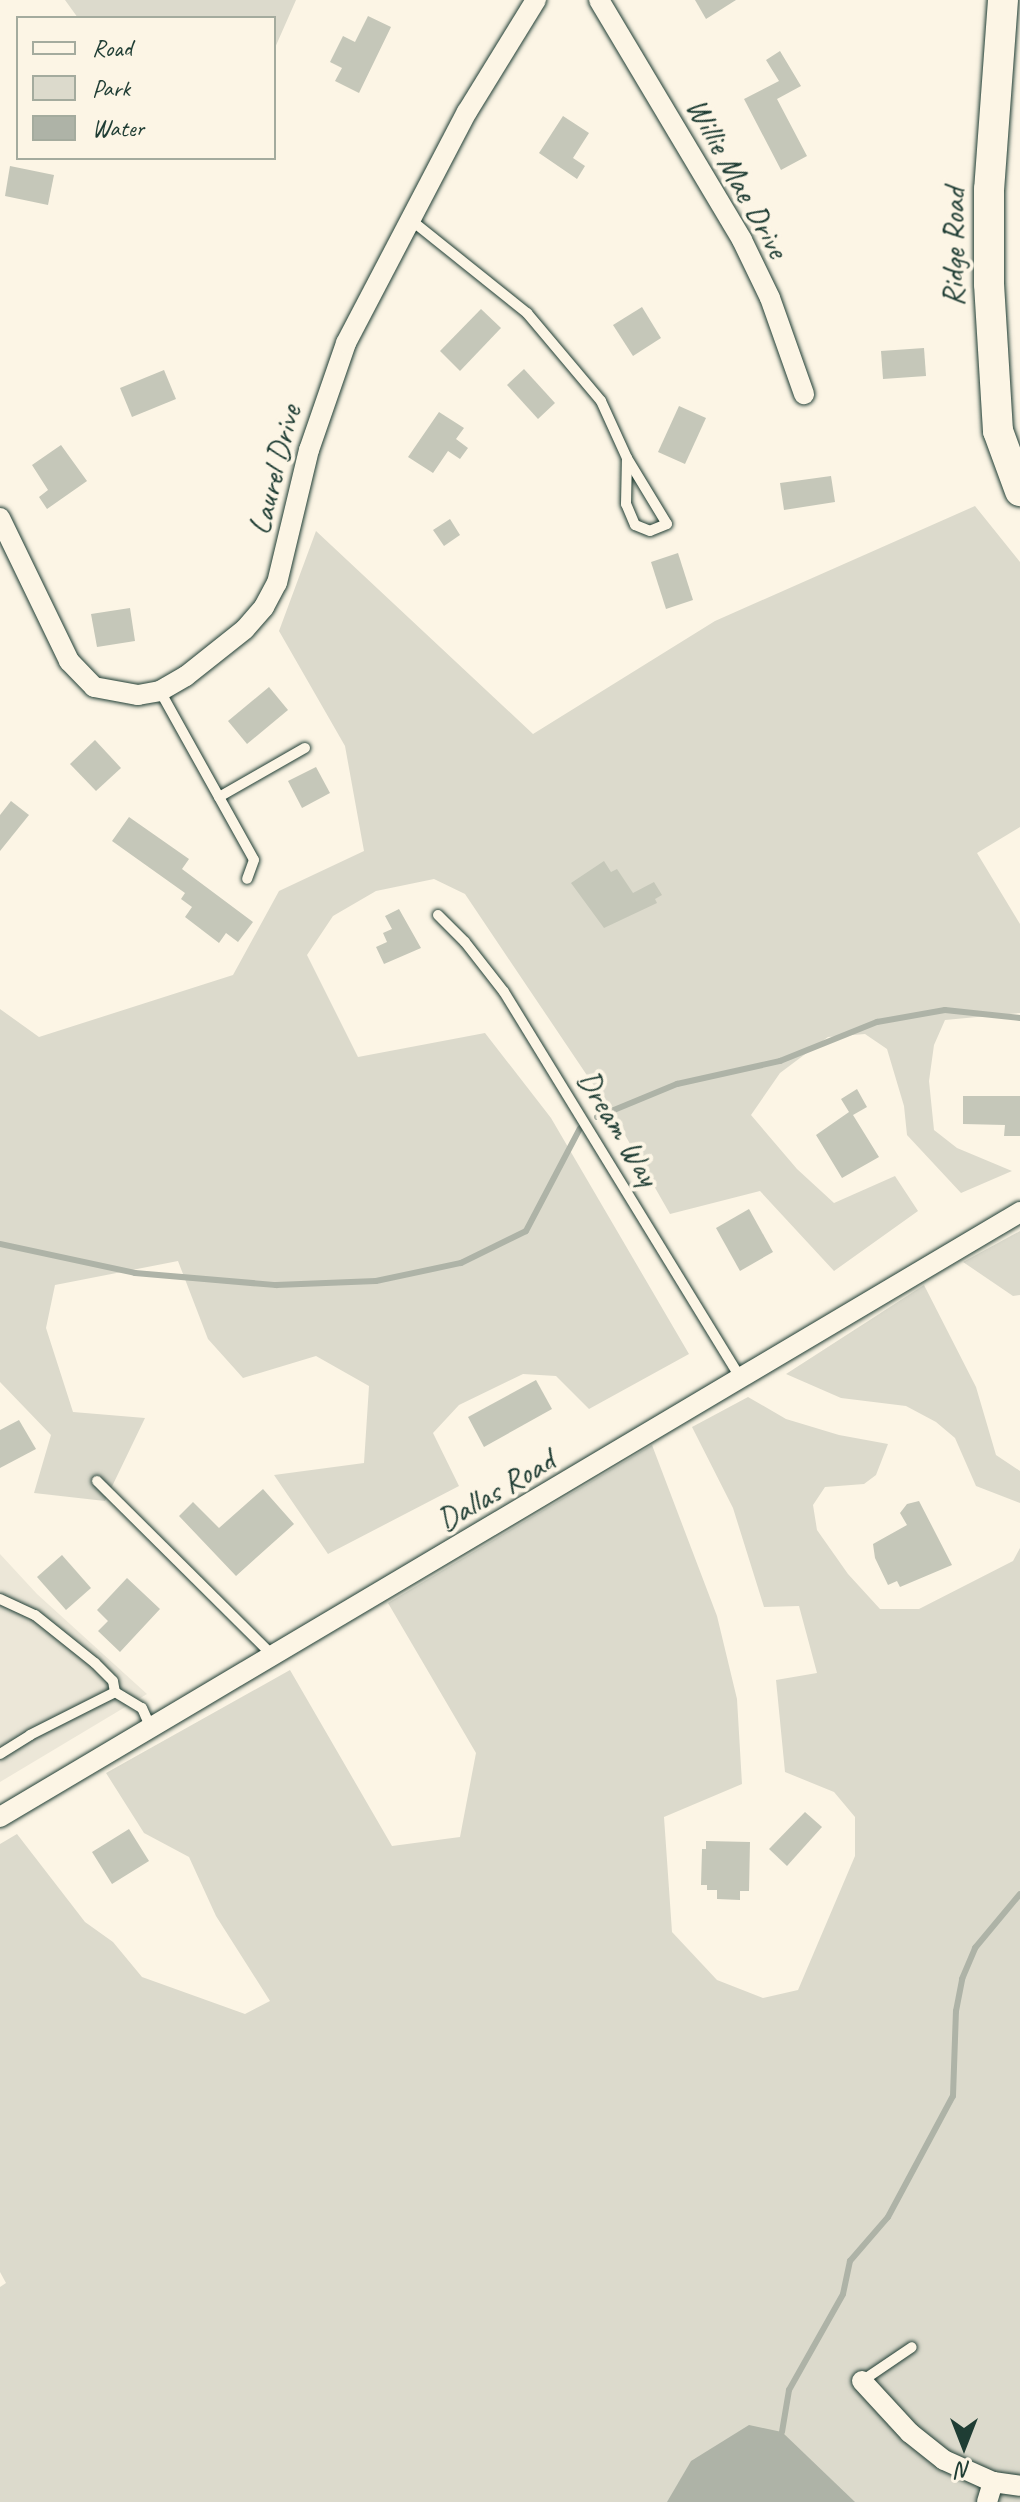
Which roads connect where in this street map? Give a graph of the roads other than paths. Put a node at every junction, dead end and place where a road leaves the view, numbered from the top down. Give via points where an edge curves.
1 (536, 0) edge
2 (599, 0) edge
3 (1003, 0) edge
4 (411, 220) junction
5 (804, 394) dead end
6 (1013, 455) edge
7 (627, 458) junction
8 (1020, 491) edge
9 (0, 518) edge
10 (160, 691) junction
11 (305, 748) dead end
12 (219, 797) junction
13 (247, 879) dead end
14 (438, 915) dead end
15 (1020, 1212) edge
16 (741, 1379) junction
17 (97, 1481) dead end
18 (0, 1599) edge
19 (273, 1656) junction
20 (115, 1692) junction
21 (151, 1728) junction
22 (0, 1754) edge
23 (0, 1817) edge
24 (912, 2347) dead end
25 (862, 2381) joint
26 (1020, 2486) edge
27 (990, 2492) edge

1 - 4 street, Laurel Drive via 501,51
2 - 5 street, Willie Mae Drive via 742,240 770,298
3 - 6 street, Ridge Road via 989,189 989,284 998,431
4 - 7 lane via 527,313 601,401
4 - 10 street, Laurel Drive via 368,297 330,382 271,596 258,616 223,648
6 - 8 street, Ridge Road
7 - 7 lane via 659,508 667,524 650,531 635,525 626,504
9 - 10 street, Laurel Drive via 37,599 84,681 114,694
10 - 12 lane
11 - 12 lane
12 - 13 lane via 254,860
14 - 16 lane, Dream Way via 504,992
15 - 16 street, Dallas Road
16 - 19 street, Dallas Road
17 - 19 lane
18 - 20 lane via 47,1624 113,1681
19 - 21 street, Dallas Road
20 - 21 lane via 142,1708
20 - 22 lane
21 - 23 street, Dallas Road
24 - 25 lane
25 - 27 street via 910,2433
26 - 27 street

